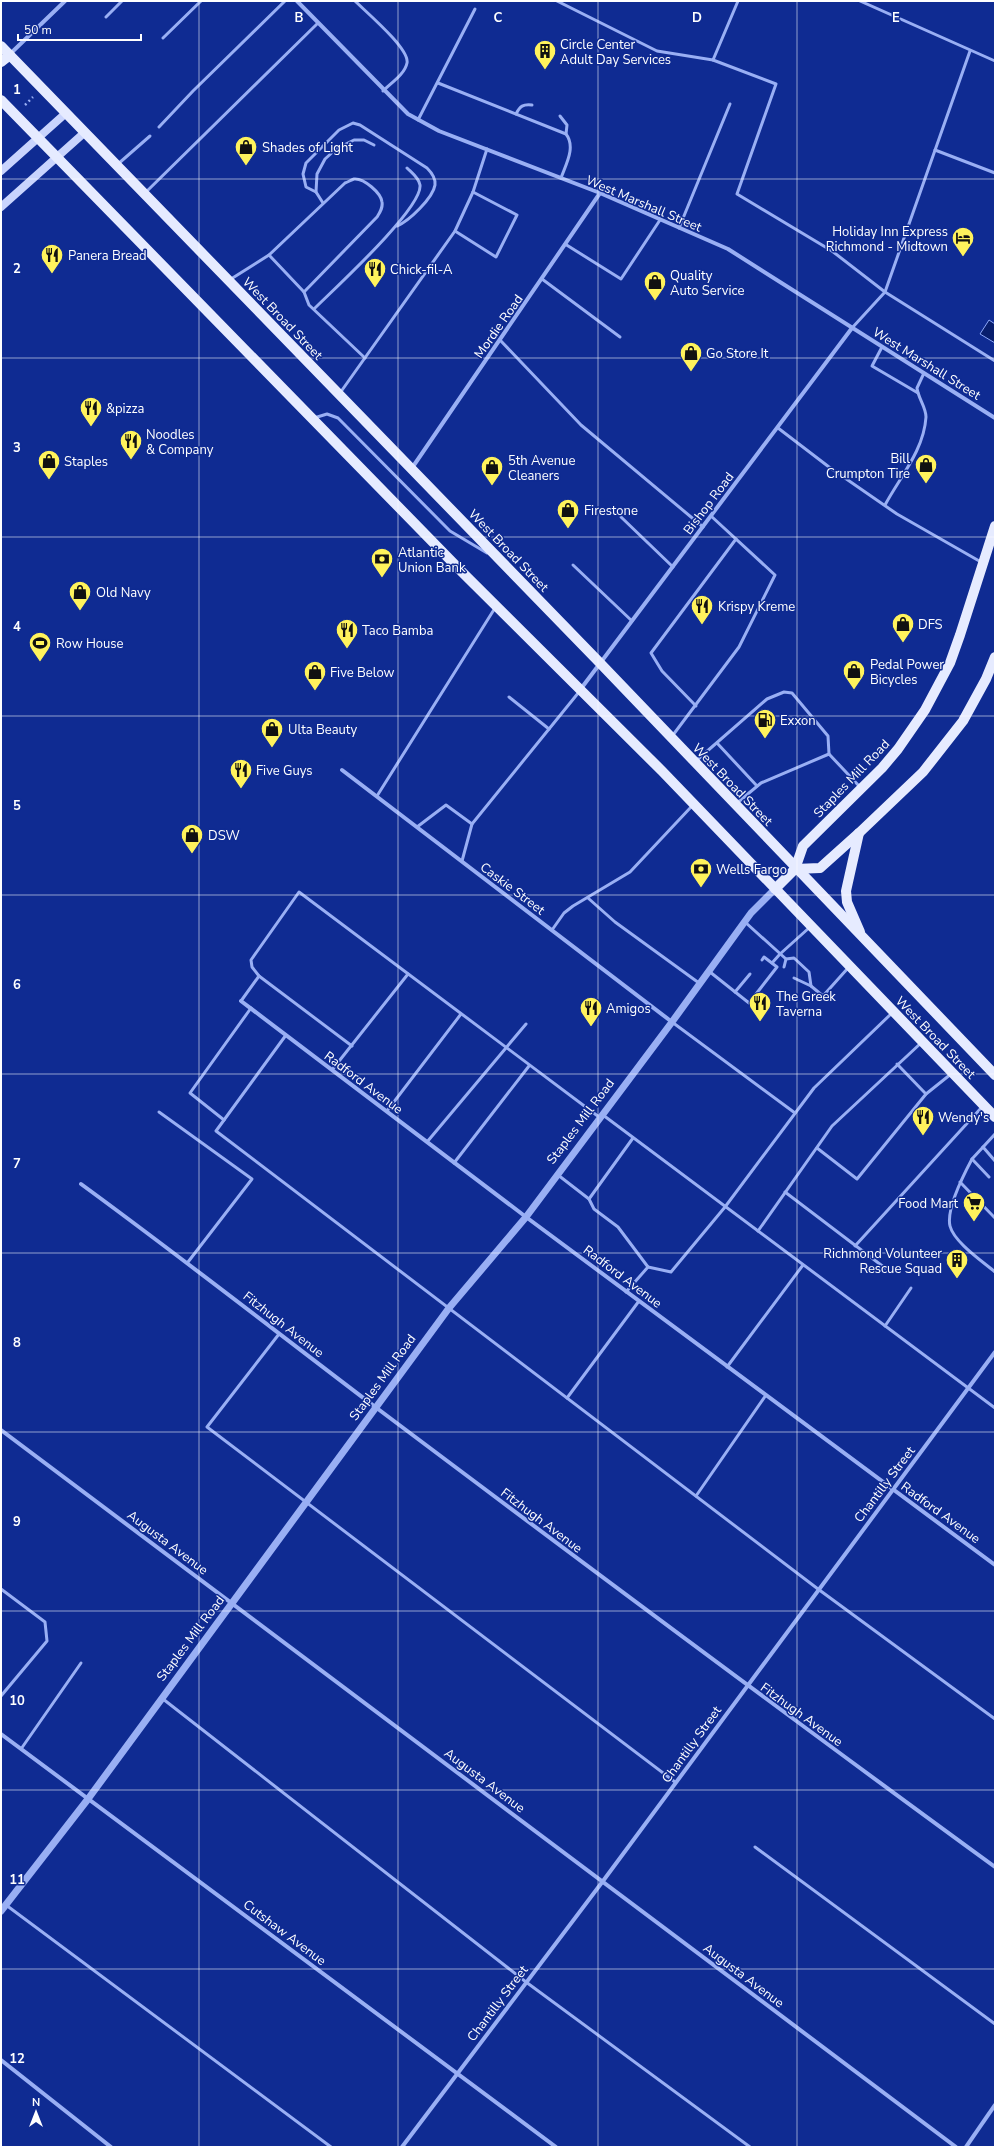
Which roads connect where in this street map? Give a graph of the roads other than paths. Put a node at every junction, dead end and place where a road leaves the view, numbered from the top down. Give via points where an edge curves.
1 (65, 1) edge
2 (122, 1) edge
3 (201, 1) edge
4 (285, 1) edge
5 (297, 1) edge
6 (355, 1) edge
7 (557, 1) edge
8 (738, 1) edge
9 (860, 1) edge
10 (475, 9) dead end
11 (106, 17) dead end
12 (318, 23) junction
13 (163, 38) dead end
14 (1, 46) edge
15 (970, 52) junction
16 (10, 55) junction
17 (713, 60) junction
18 (995, 61) edge
19 (1, 62) edge
20 (438, 83) junction
21 (384, 91) junction
22 (1, 100) edge
23 (730, 104) dead end
24 (532, 105) dead end
25 (66, 113) junction
26 (516, 114) junction
27 (560, 116) dead end
28 (418, 120) junction
29 (159, 127) dead end
30 (84, 133) junction
31 (566, 134) junction
32 (150, 136) dead end
33 (38, 138) junction
34 (374, 144) dead end
35 (487, 150) junction
36 (935, 150) junction
37 (57, 157) junction
38 (116, 166) junction
39 (407, 168) dead end
40 (1, 171) edge
41 (995, 173) edge
42 (561, 178) junction
43 (316, 192) junction
44 (473, 192) junction
45 (600, 193) junction
46 (144, 194) junction
47 (323, 203) junction
48 (1, 207) edge
49 (660, 220) junction
50 (397, 226) junction
51 (679, 228) junction
52 (455, 231) junction
53 (565, 244) junction
54 (269, 255) junction
55 (542, 279) junction
56 (229, 281) junction
57 (304, 292) junction
58 (885, 292) junction
59 (314, 309) junction
60 (852, 328) junction
61 (620, 337) dead end
62 (500, 340) junction
63 (882, 347) junction
64 (365, 358) junction
65 (995, 361) edge
66 (924, 373) junction
67 (918, 393) junction
68 (339, 395) junction
69 (995, 418) edge
70 (312, 420) junction
71 (778, 428) junction
72 (411, 469) junction
73 (885, 505) junction
74 (711, 516) junction
75 (620, 517) dead end
76 (995, 526) edge
77 (703, 527) junction
78 (736, 539) junction
79 (501, 561) junction
80 (984, 563) junction
81 (573, 564) dead end
82 (673, 567) junction
83 (496, 607) junction
84 (632, 622) junction
85 (995, 657) edge
86 (600, 663) junction
87 (580, 690) junction
88 (508, 697) dead end
89 (696, 706) junction
90 (549, 729) junction
91 (671, 738) junction
92 (717, 743) junction
93 (829, 754) junction
94 (694, 763) junction
95 (342, 770) dead end
96 (757, 786) junction
97 (861, 788) junction
98 (377, 796) junction
99 (693, 804) junction
100 (734, 805) junction
101 (472, 824) junction
102 (417, 827) junction
103 (859, 833) junction
104 (462, 861) junction
105 (796, 869) junction
106 (775, 889) junction
107 (588, 898) junction
108 (745, 922) junction
109 (811, 926) junction
110 (552, 930) junction
111 (862, 937) junction
112 (780, 954) junction
113 (786, 959) junction
114 (762, 960) dead end
115 (772, 963) junction
116 (850, 966) junction
117 (784, 968) dead end
118 (709, 971) junction
119 (408, 974) junction
120 (750, 974) dead end
121 (259, 976) junction
122 (794, 978) dead end
123 (700, 984) junction
124 (811, 986) junction
125 (735, 992) junction
126 (241, 1001) joint
127 (251, 1008) junction
128 (893, 1012) junction
129 (462, 1014) junction
130 (672, 1022) junction
131 (526, 1024) dead end
132 (286, 1035) junction
133 (922, 1041) junction
134 (352, 1046) junction
135 (505, 1048) junction
136 (897, 1064) junction
137 (529, 1066) junction
138 (332, 1070) junction
139 (952, 1073) junction
140 (995, 1075) edge
141 (926, 1094) junction
142 (984, 1105) junction
143 (386, 1111) junction
144 (159, 1112) dead end
145 (795, 1113) junction
146 (600, 1116) junction
147 (995, 1117) edge
148 (224, 1120) junction
149 (995, 1134) edge
150 (633, 1138) junction
151 (427, 1142) junction
152 (983, 1147) junction
153 (817, 1148) junction
154 (972, 1159) junction
155 (995, 1161) edge
156 (454, 1163) junction
157 (557, 1174) junction
158 (989, 1177) dead end
159 (960, 1182) junction
160 (81, 1184) dead end
161 (785, 1192) junction
162 (589, 1199) junction
163 (725, 1207) junction
164 (526, 1217) junction
165 (995, 1218) edge
166 (758, 1231) junction
167 (855, 1246) junction
168 (188, 1262) junction
169 (803, 1264) junction
170 (648, 1267) junction
171 (885, 1268) dead end
172 (994, 1270) edge
173 (911, 1288) dead end
174 (626, 1292) junction
175 (640, 1301) junction
176 (449, 1308) junction
177 (885, 1326) junction
178 (279, 1334) junction
179 (995, 1352) edge
180 (728, 1367) junction
181 (968, 1388) junction
182 (766, 1395) junction
183 (567, 1398) junction
184 (376, 1407) junction
185 (995, 1408) edge
186 (1, 1430) edge
187 (893, 1490) junction
188 (696, 1496) junction
189 (306, 1502) junction
190 (995, 1565) edge
191 (1, 1589) edge
192 (818, 1589) junction
193 (232, 1603) junction
194 (82, 1663) dead end
195 (746, 1685) junction
196 (1, 1696) edge
197 (162, 1698) junction
198 (995, 1719) edge
199 (1, 1734) edge
200 (21, 1749) junction
201 (675, 1782) junction
202 (88, 1799) junction
203 (755, 1847) dead end
204 (995, 1867) edge
205 (603, 1881) junction
206 (6, 1905) junction
207 (1, 1911) edge
208 (526, 1982) junction
209 (995, 2024) edge
210 (1, 2060) edge
211 (458, 2073) junction
212 (995, 2105) edge
213 (111, 2147) edge
214 (331, 2147) edge
215 (402, 2147) edge
216 (556, 2147) edge
217 (750, 2147) edge
218 (956, 2147) edge
219 (966, 2147) edge

1 - 16 street
2 - 11 lane
3 - 13 lane
4 - 29 lane
5 - 12 street, West Marshall Street
6 - 21 lane via 397,43 408,62 403,72
7 - 17 lane via 657,51
8 - 17 lane
9 - 15 lane
10 - 20 lane
12 - 21 street, West Marshall Street
12 - 46 lane
14 - 16 main road, West Broad Street
15 - 18 lane
15 - 36 lane
16 - 19 main road
16 - 25 main road, West Broad Street
17 - 58 lane via 776,84 737,194 832,251
20 - 26 lane
20 - 28 lane
21 - 28 street, West Marshall Street
22 - 33 main road, West Broad Street
23 - 51 lane
24 - 26 lane via 521,106
25 - 30 main road, West Broad Street
25 - 33 main road
26 - 31 lane
27 - 31 lane via 567,125
28 - 35 street, West Marshall Street
30 - 37 main road
30 - 38 main road, West Broad Street
31 - 42 lane via 571,141 571,147
32 - 38 lane
33 - 37 main road, West Broad Street
33 - 40 main road
34 - 43 lane via 354,140 336,149 317,174
35 - 42 street, West Marshall Street
35 - 44 lane
36 - 41 lane
36 - 58 lane
37 - 48 main road
37 - 70 main road, West Broad Street
38 - 46 main road, West Broad Street
39 - 50 lane via 418,181 419,192
42 - 45 street, West Marshall Street
43 - 47 lane
43 - 50 lane via 306,187 303,174 306,163 339,130 352,123 360,125 427,168 434,178 435,184 416,214
44 - 52 lane
44 - 52 lane via 517,215 496,256
45 - 49 street, West Marshall Street
45 - 53 street, Mordie Road
46 - 56 main road, West Broad Street
47 - 54 lane
47 - 57 lane via 345,183 354,179 379,194 382,209
49 - 51 street, West Marshall Street
49 - 53 lane via 621,279
50 - 59 lane
51 - 60 street, West Marshall Street via 728,249
52 - 64 lane
53 - 55 street, Mordie Road
54 - 56 lane
54 - 57 lane
55 - 61 lane
55 - 62 street, Mordie Road
56 - 68 main road, West Broad Street
57 - 59 lane via 308,305
58 - 60 lane
58 - 65 lane
59 - 64 lane
60 - 63 street, West Marshall Street
60 - 71 street, Bishop Road
62 - 72 street, Mordie Road
62 - 77 lane via 581,425
63 - 66 street, West Marshall Street
63 - 67 lane via 872,366
64 - 68 lane
66 - 67 lane via 917,388
66 - 69 street, West Marshall Street
67 - 73 lane via 926,415 922,438
68 - 72 main road, West Broad Street
70 - 79 lane via 321,414 338,418 450,531
70 - 83 main road, West Broad Street
71 - 73 lane
71 - 74 street, Bishop Road
72 - 79 main road, West Broad Street
73 - 80 lane
74 - 77 street, Bishop Road
74 - 78 lane
75 - 82 lane
76 - 80 main road, Staples Mill Road
77 - 82 street, Bishop Road
78 - 89 lane via 775,575 739,647
78 - 89 lane via 651,653 662,671
79 - 86 main road, West Broad Street
80 - 97 main road, Staples Mill Road via 960,635 936,692 898,749
81 - 84 lane
82 - 84 street, Bishop Road
83 - 87 main road, West Broad Street
83 - 98 lane
84 - 86 street, Bishop Road
85 - 103 main road via 963,721 937,756
86 - 87 street, Bishop Road
86 - 91 main road, West Broad Street
87 - 90 lane
87 - 99 main road, West Broad Street
88 - 90 lane
89 - 91 lane
90 - 101 lane
91 - 94 main road, West Broad Street
92 - 93 lane via 767,699 784,692 792,694 828,736
92 - 94 lane
92 - 96 lane
93 - 96 lane
93 - 97 lane
94 - 100 main road, West Broad Street
95 - 98 street, Caskie Street
96 - 100 lane
97 - 105 main road, Staples Mill Road via 803,846
98 - 102 street, Caskie Street
99 - 106 main road, West Broad Street
99 - 107 lane via 630,872
100 - 105 main road, West Broad Street
101 - 102 lane via 446,805
101 - 104 lane
102 - 104 street, Caskie Street
103 - 105 main road via 820,868
103 - 111 main road via 846,891 847,902
104 - 110 street, Caskie Street
105 - 106 main road, Staples Mill Road
105 - 111 main road, West Broad Street
106 - 108 street, Staples Mill Road
106 - 109 main road, West Broad Street
107 - 110 lane via 564,913
107 - 123 lane via 615,922
108 - 112 lane
108 - 118 street, Staples Mill Road
109 - 112 lane
109 - 116 main road, West Broad Street
110 - 130 street, Caskie Street
111 - 140 main road, West Broad Street
112 - 113 lane
112 - 115 lane
113 - 117 lane
113 - 124 lane via 794,958 809,972
114 - 115 lane via 764,956
115 - 125 lane via 777,967 749,1002
116 - 124 lane via 823,996
116 - 128 main road, West Broad Street
118 - 123 street, Staples Mill Road
118 - 125 lane
119 - 121 lane via 299,892 251,960 252,967
119 - 129 lane
119 - 134 lane
120 - 125 lane
121 - 126 lane
121 - 134 lane
122 - 124 lane
123 - 130 street, Staples Mill Road
126 - 127 street, Radford Avenue
127 - 132 street, Radford Avenue
127 - 148 lane via 190,1093
128 - 133 main road, West Broad Street
128 - 145 lane via 814,1088
129 - 135 lane
129 - 143 lane
130 - 145 lane
130 - 146 street, Staples Mill Road
131 - 135 lane
132 - 138 street, Radford Avenue
132 - 148 lane
133 - 136 lane
133 - 139 main road, West Broad Street
134 - 138 lane
135 - 137 lane
135 - 151 lane
136 - 141 lane
136 - 153 lane via 832,1126
137 - 146 lane
137 - 156 lane
138 - 143 street, Radford Avenue
139 - 141 lane
139 - 142 main road, West Broad Street
141 - 153 lane via 857,1179
142 - 147 main road, West Broad Street
142 - 167 lane
143 - 151 street, Radford Avenue
144 - 168 lane via 252,1179
145 - 163 lane
146 - 150 lane
146 - 157 street, Staples Mill Road
148 - 176 lane via 216,1131
149 - 152 lane
150 - 162 lane
150 - 163 lane
151 - 156 street, Radford Avenue
152 - 154 lane
152 - 155 lane
153 - 161 lane
154 - 158 lane
154 - 159 lane
156 - 164 street, Radford Avenue
157 - 162 lane
157 - 164 street, Staples Mill Road
159 - 165 lane
159 - 172 lane via 952,1203 950,1226 963,1246
160 - 168 street, Fitzhugh Avenue
161 - 166 lane
161 - 167 lane
162 - 170 lane via 594,1209 618,1227
163 - 166 lane
163 - 170 lane via 672,1272
164 - 174 street, Radford Avenue
164 - 176 street, Staples Mill Road
166 - 169 lane
167 - 171 lane
168 - 178 street, Fitzhugh Avenue
169 - 177 lane
169 - 180 lane
170 - 174 lane
173 - 177 lane
174 - 175 street, Radford Avenue
175 - 180 street, Radford Avenue
175 - 183 lane
176 - 183 lane
176 - 184 street, Staples Mill Road
177 - 181 lane
178 - 184 street, Fitzhugh Avenue
178 - 189 lane via 207,1427
179 - 181 street, Chantilly Street
180 - 182 street, Radford Avenue
181 - 185 lane
181 - 187 street, Chantilly Street
182 - 187 street, Radford Avenue
182 - 188 lane
183 - 188 lane
184 - 189 street, Staples Mill Road
184 - 195 street, Fitzhugh Avenue
186 - 193 street, Augusta Avenue
187 - 190 street, Radford Avenue
187 - 192 street, Chantilly Street
188 - 192 lane
189 - 193 street, Staples Mill Road
189 - 201 lane
191 - 196 lane via 45,1622 47,1641
192 - 195 street, Chantilly Street
192 - 198 lane
193 - 197 street, Staples Mill Road
193 - 205 street, Augusta Avenue
194 - 200 lane
195 - 201 street, Chantilly Street
195 - 204 street, Fitzhugh Avenue
197 - 202 street, Staples Mill Road
197 - 208 lane
199 - 200 street, Cutshaw Avenue
200 - 202 street, Cutshaw Avenue
201 - 205 street, Chantilly Street
202 - 206 street, Staples Mill Road
202 - 211 street, Cutshaw Avenue
203 - 209 lane
205 - 208 street, Chantilly Street
205 - 218 street, Augusta Avenue
206 - 207 street, Staples Mill Road
206 - 214 lane
208 - 211 street, Chantilly Street
208 - 217 lane
210 - 213 street
211 - 215 street, Chantilly Street
211 - 216 street, Cutshaw Avenue
212 - 219 street

